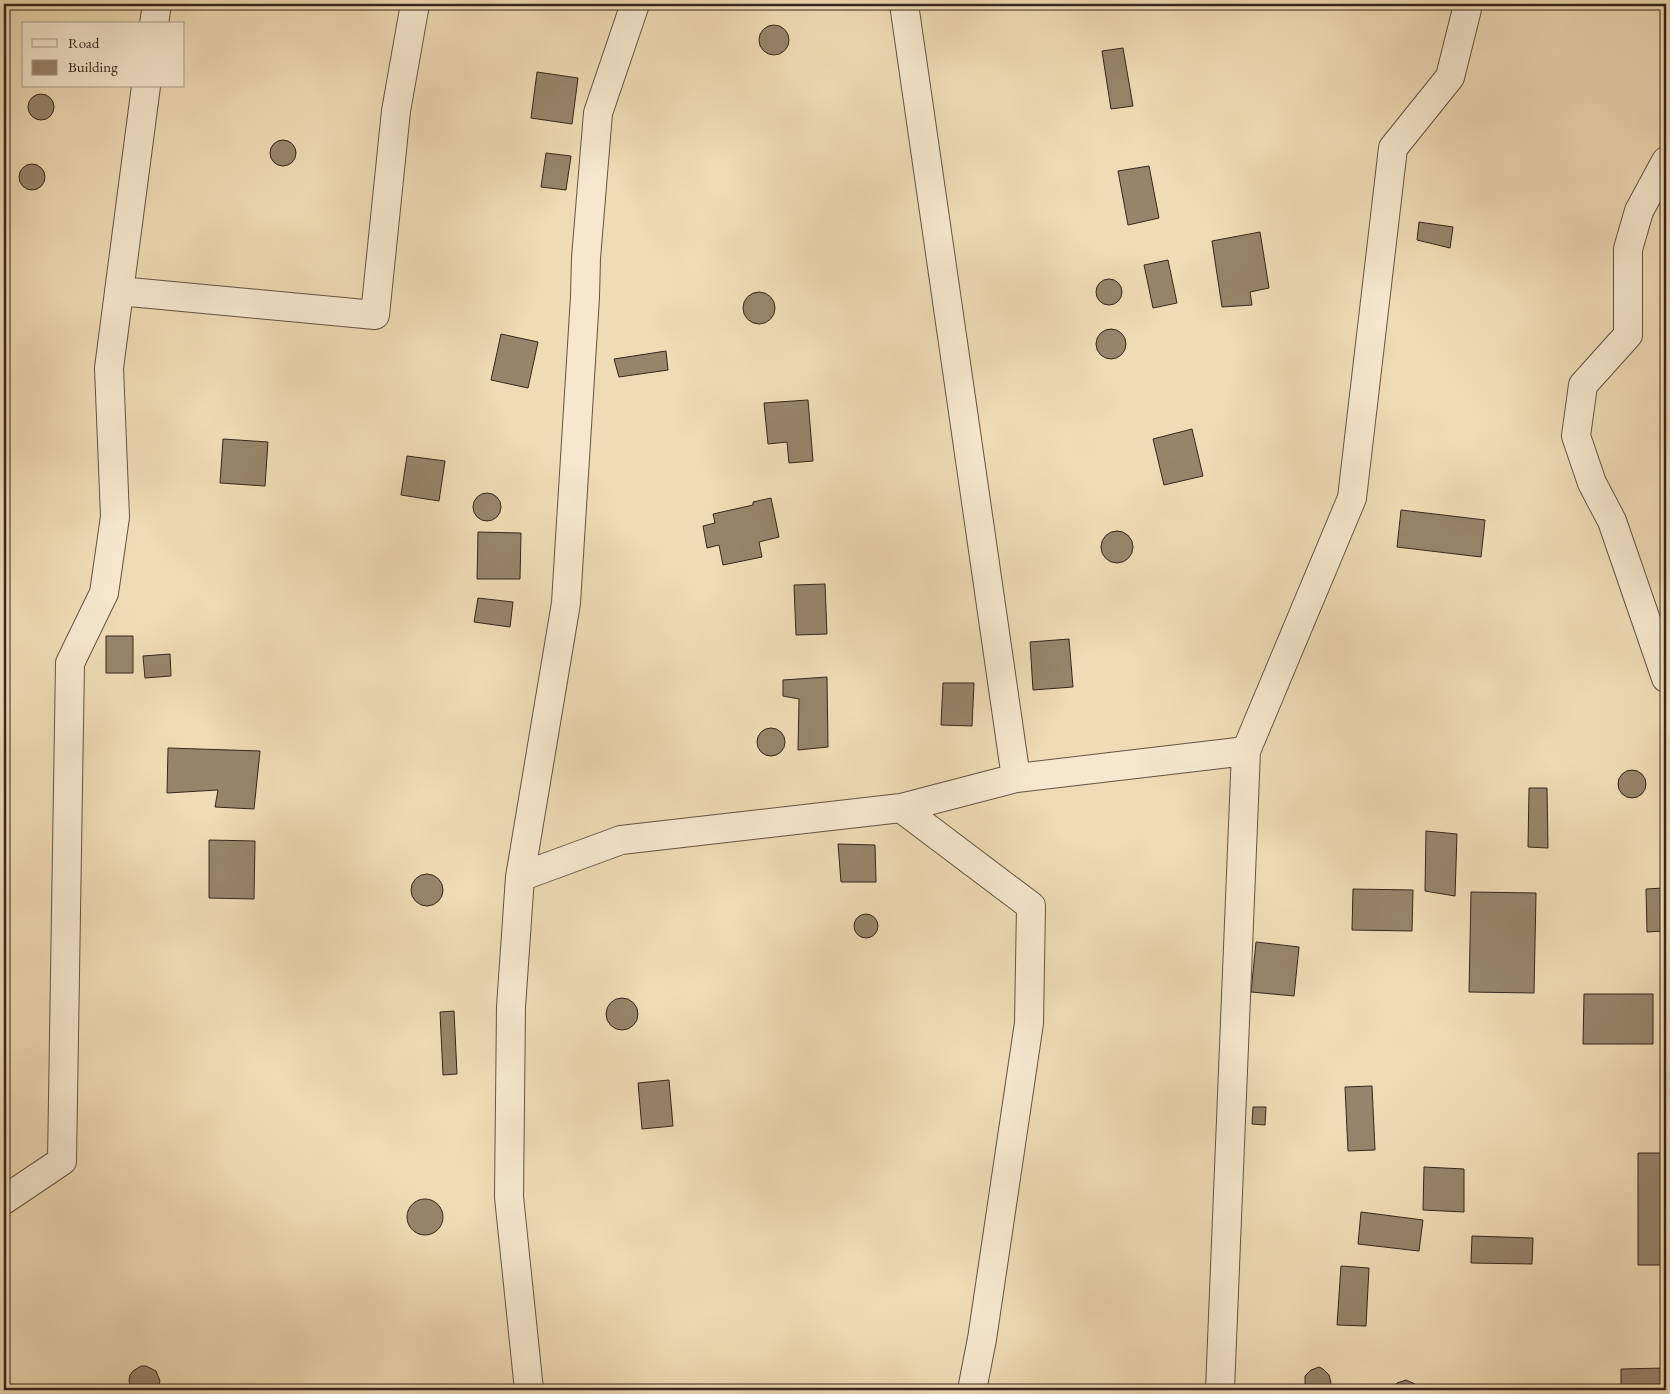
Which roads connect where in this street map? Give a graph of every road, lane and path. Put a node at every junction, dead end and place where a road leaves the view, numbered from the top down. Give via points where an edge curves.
1 (157, 4) edge
2 (415, 4) edge
3 (635, 4) edge
4 (904, 4) edge
5 (1465, 4) edge
6 (154, 22) edge
7 (146, 88) edge
8 (1666, 162) edge
9 (119, 291) junction
10 (1666, 678) edge
11 (1246, 751) junction
12 (1016, 778) junction
13 (901, 808) junction
14 (520, 877) junction
15 (4, 1200) edge
16 (529, 1390) edge
17 (972, 1390) edge
18 (1220, 1390) edge

1 - 6 street
2 - 9 street via 396,111 375,315
3 - 14 street via 598,113 586,258 566,603
4 - 12 street
5 - 11 street via 1467,9 1450,77 1393,148 1352,498
7 - 9 street
8 - 10 street via 1640,211 1628,249 1628,335 1583,385 1576,436 1592,483 1612,521
9 - 15 street via 109,368 115,517 104,593 70,663 62,1161
11 - 12 street
11 - 18 street
12 - 13 street
13 - 14 street via 621,840
13 - 17 street via 1031,906 1029,1023
14 - 16 street via 511,1007 510,1197

